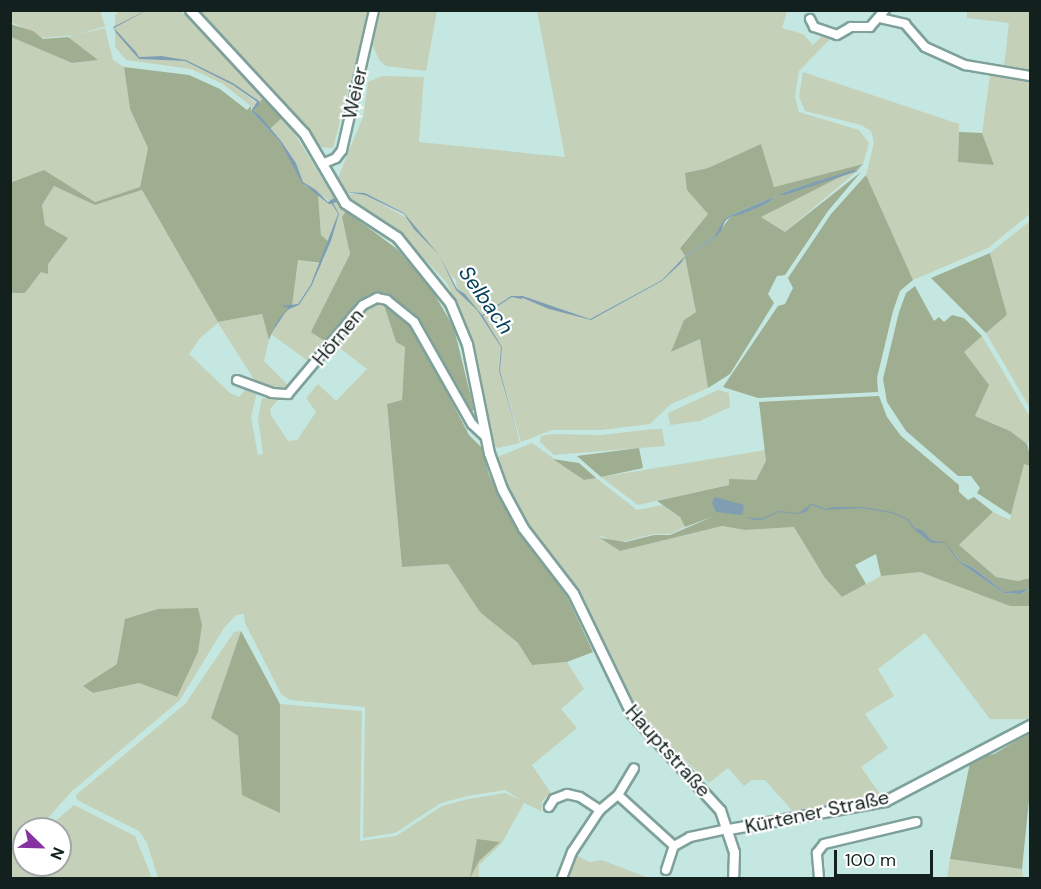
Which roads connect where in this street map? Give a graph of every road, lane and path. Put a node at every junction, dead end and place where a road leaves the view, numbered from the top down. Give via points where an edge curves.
1 (190, 10) edge
2 (374, 10) edge
3 (883, 14) edge
4 (810, 19) dead end
5 (1030, 76) edge
6 (322, 164) junction
7 (237, 380) dead end
8 (485, 436) junction
9 (1030, 725) edge
10 (634, 768) dead end
11 (618, 795) junction
12 (549, 807) dead end
13 (600, 810) junction
14 (916, 822) dead end
15 (729, 830) junction
16 (674, 846) junction
17 (666, 870) dead end
18 (562, 879) edge
19 (732, 879) edge
20 (819, 879) edge

1 - 6 street via 296,122
2 - 6 street, Weier via 342,150
3 - 4 street via 870,27 851,27 837,35 814,27
3 - 5 street via 905,24 925,46 965,65
6 - 8 street via 345,203 397,237 450,303 467,344
7 - 8 street, Hörnen via 272,393 288,394 363,305 371,299 387,300 414,322 472,424
8 - 15 street, Hauptstraße via 495,473 513,510 573,593 631,713 709,794
9 - 15 street, Kürtener Straße via 885,801
10 - 11 street
11 - 13 street
11 - 16 street
12 - 13 street via 554,799 567,794
13 - 18 street via 572,852
14 - 20 street via 824,844 817,853
15 - 16 street via 690,837
15 - 19 street, Hauptstraße
16 - 17 street

